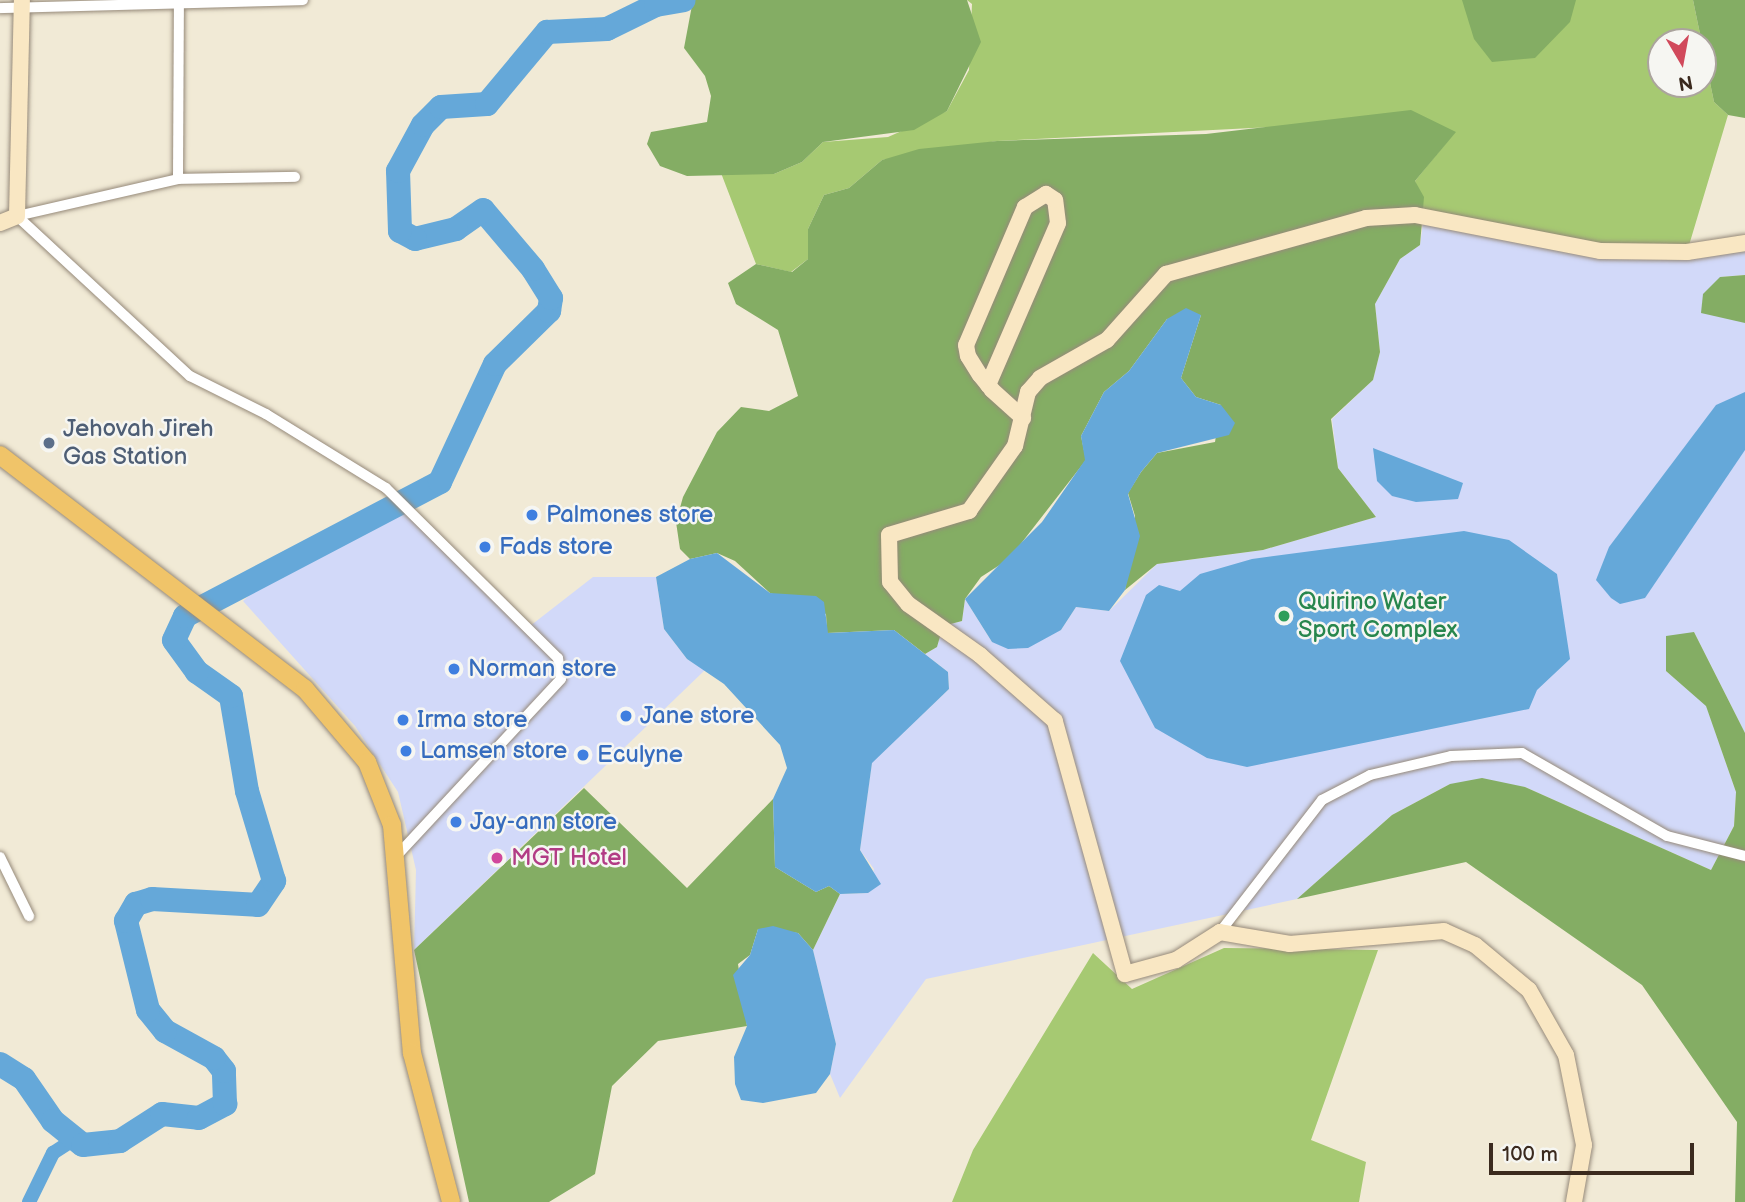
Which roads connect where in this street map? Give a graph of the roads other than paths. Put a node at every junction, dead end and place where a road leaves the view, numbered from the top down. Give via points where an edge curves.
1 (178, 0) edge
2 (303, 0) edge
3 (22, 4) edge
4 (0, 8) edge
5 (295, 177) dead end
6 (178, 179) junction
7 (17, 216) junction
8 (0, 223) edge
9 (1745, 243) edge
10 (988, 385) junction
11 (1023, 418) junction
12 (0, 455) edge
13 (1745, 856) edge
14 (0, 857) edge
15 (394, 859) junction
16 (29, 916) dead end
17 (1220, 932) junction
18 (451, 1202) edge
19 (1574, 1202) edge

1 - 2 street
1 - 3 street
1 - 6 street
3 - 4 street
3 - 7 street
5 - 6 street
6 - 7 street
7 - 8 street
7 - 15 street via 190,376 266,414 386,488 525,620 564,673
9 - 11 street via 1686,252 1600,251 1454,220 1366,218 1166,274 1107,340 1040,377 1028,392
10 - 10 street via 1055,236 1058,211 1046,194 1026,207 968,328 968,356
10 - 11 street
11 - 17 street via 1000,472 969,511 889,535 890,582 908,604 980,655 1055,721 1125,974 1176,960
12 - 15 main road via 305,689 367,762 392,825
13 - 17 street via 1667,836 1522,753 1451,756 1370,775 1322,800
14 - 16 street
15 - 18 main road via 412,1053
17 - 19 street via 1290,944 1444,931 1511,971 1529,990 1566,1055 1584,1144

